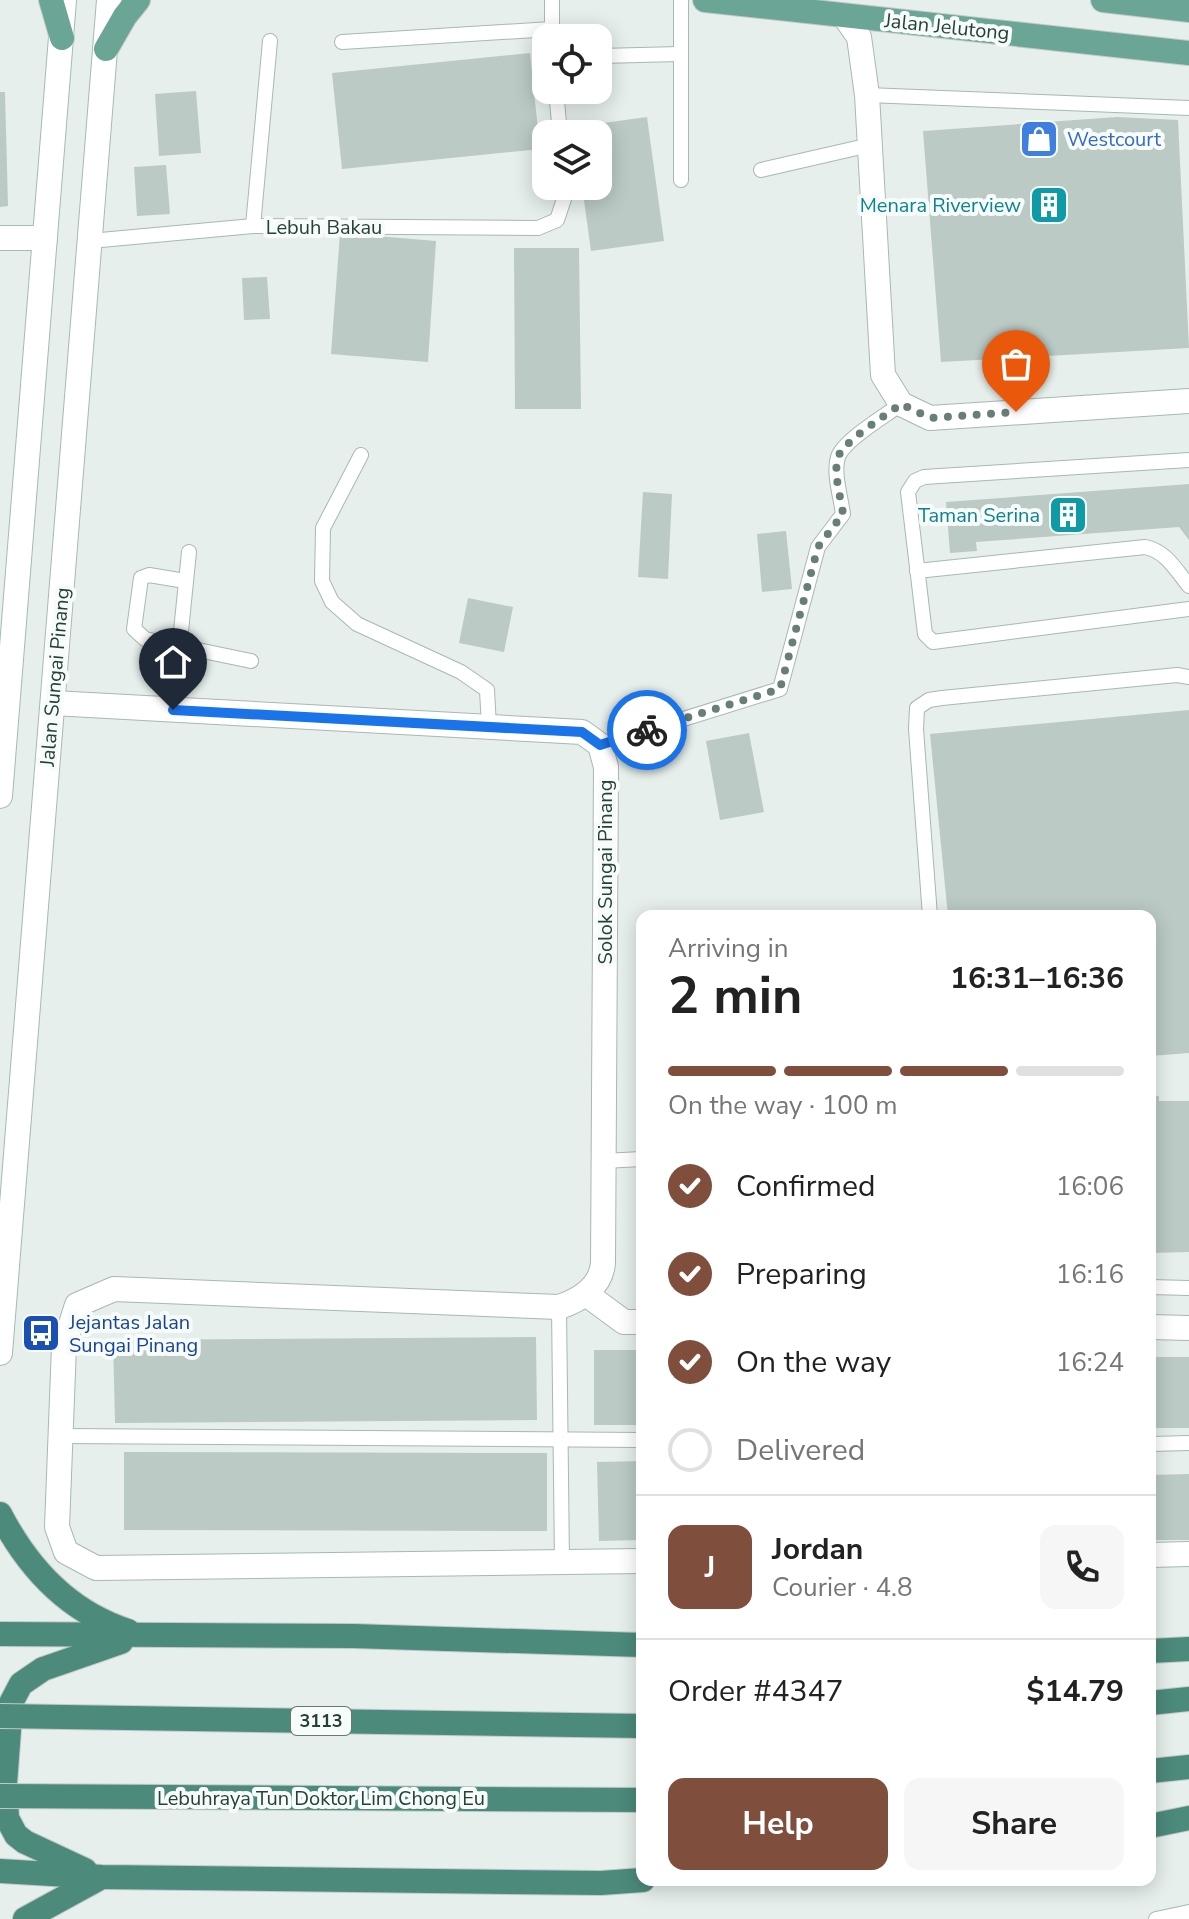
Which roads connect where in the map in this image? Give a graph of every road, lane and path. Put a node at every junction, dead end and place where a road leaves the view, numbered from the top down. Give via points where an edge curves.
1 (51, 0) edge
2 (64, 0) edge
3 (109, 0) edge
4 (138, 0) edge
5 (552, 0) edge
6 (681, 0) edge
7 (705, 0) edge
8 (1103, 0) edge
9 (1147, 3) edge
10 (1189, 10) edge
11 (845, 17) junction
12 (552, 24) edge
13 (532, 34) edge
14 (62, 38) junction
15 (270, 41) dead end
16 (342, 42) dead end
17 (106, 49) junction
18 (1189, 53) edge
19 (679, 54) junction
20 (612, 56) edge
21 (867, 95) junction
22 (1189, 108) edge
23 (870, 145) junction
24 (761, 170) dead end
25 (681, 180) dead end
26 (564, 200) edge
27 (253, 226) junction
28 (0, 238) edge
29 (45, 238) junction
30 (90, 241) junction
31 (1189, 401) edge
32 (901, 404) junction
33 (361, 455) dead end
34 (1189, 460) edge
35 (189, 552) dead end
36 (917, 571) junction
37 (185, 581) junction
38 (1189, 586) edge
39 (1189, 609) edge
40 (179, 645) junction
41 (251, 661) dead end
42 (1189, 677) edge
43 (4, 703) edge
44 (53, 703) junction
45 (173, 710) junction
46 (489, 727) junction
47 (600, 745) junction
48 (0, 796) edge
49 (930, 910) edge
50 (636, 1159) edge
51 (603, 1161) junction
52 (1156, 1287) edge
53 (1189, 1288) edge
54 (586, 1294) junction
55 (559, 1307) junction
56 (636, 1322) edge
57 (1156, 1327) edge
58 (1189, 1328) edge
59 (0, 1353) edge
60 (61, 1436) junction
61 (561, 1438) junction
62 (636, 1440) edge
63 (1189, 1443) edge
64 (1156, 1444) edge
65 (0, 1514) edge
66 (1189, 1554) edge
67 (1156, 1555) edge
68 (636, 1561) edge
69 (562, 1562) junction
70 (0, 1634) edge
71 (142, 1635) junction
72 (636, 1645) edge
73 (1189, 1649) edge
74 (1156, 1651) edge
75 (1189, 1699) edge
76 (1156, 1702) edge
77 (0, 1716) edge
78 (636, 1726) edge
79 (1189, 1767) edge
80 (1156, 1770) edge
81 (0, 1796) edge
82 (636, 1800) edge
83 (1189, 1818) edge
84 (1156, 1825) edge
85 (0, 1871) edge
86 (102, 1877) junction
87 (636, 1880) edge
88 (1189, 1912) edge
89 (25, 1919) edge
90 (1156, 1919) edge

1 - 14 main road
2 - 14 street
3 - 17 street, Jalan Sungai Pinang
4 - 17 main road
5 - 12 lane
6 - 19 lane
7 - 11 main road, Jalan Jelutong
8 - 9 main road
9 - 10 main road
11 - 18 main road, Jalan Jelutong
11 - 21 street via 859,37
13 - 16 lane
14 - 29 street
15 - 27 lane
17 - 30 street, Jalan Sungai Pinang
19 - 20 lane
19 - 25 lane
21 - 22 lane
21 - 23 street
23 - 24 lane
23 - 32 street via 883,375
26 - 27 lane, Lebuh Bakau via 557,220 538,228
27 - 30 lane, Lebuh Bakau
28 - 29 street
29 - 43 street
30 - 44 street, Jalan Sungai Pinang
31 - 32 street via 930,418
32 - 47 lane via 838,455 843,514 818,547 780,689
33 - 46 lane via 323,528 322,581 332,602 357,624 461,672 487,690
34 - 36 lane via 924,477 908,492
35 - 37 lane
36 - 38 lane via 1145,547 1157,549
36 - 39 lane via 925,634 933,642
37 - 40 lane
37 - 40 lane via 141,578 134,629 145,639
40 - 41 lane
40 - 45 lane
42 - 49 lane via 942,698 917,708
43 - 48 street
44 - 45 street
44 - 59 street, Jalan Sungai Pinang
45 - 46 street
46 - 47 street via 582,732
47 - 51 street, Solok Sungai Pinang via 606,767
50 - 51 lane
51 - 54 street, Solok Sungai Pinang via 602,1272
52 - 53 lane
54 - 55 street
54 - 56 street via 624,1322
55 - 60 street via 114,1289 77,1305 64,1346
55 - 61 lane
57 - 58 street
60 - 61 lane
60 - 69 street via 57,1527 66,1552 96,1568
61 - 62 lane
61 - 69 lane
63 - 64 lane
65 - 71 highway via 28,1559 61,1595 90,1615
66 - 67 street
68 - 69 street
70 - 71 highway
71 - 72 highway
71 - 86 highway via 43,1669 21,1684 11,1703 5,1807 11,1827 36,1849
73 - 74 highway
75 - 76 highway
77 - 78 highway, 3113, bridge
79 - 80 highway
81 - 82 highway, Lebuhraya Tun Doktor Lim Chong Eu, bridge
83 - 84 highway
85 - 86 highway
86 - 87 highway
86 - 89 highway
88 - 90 lane

